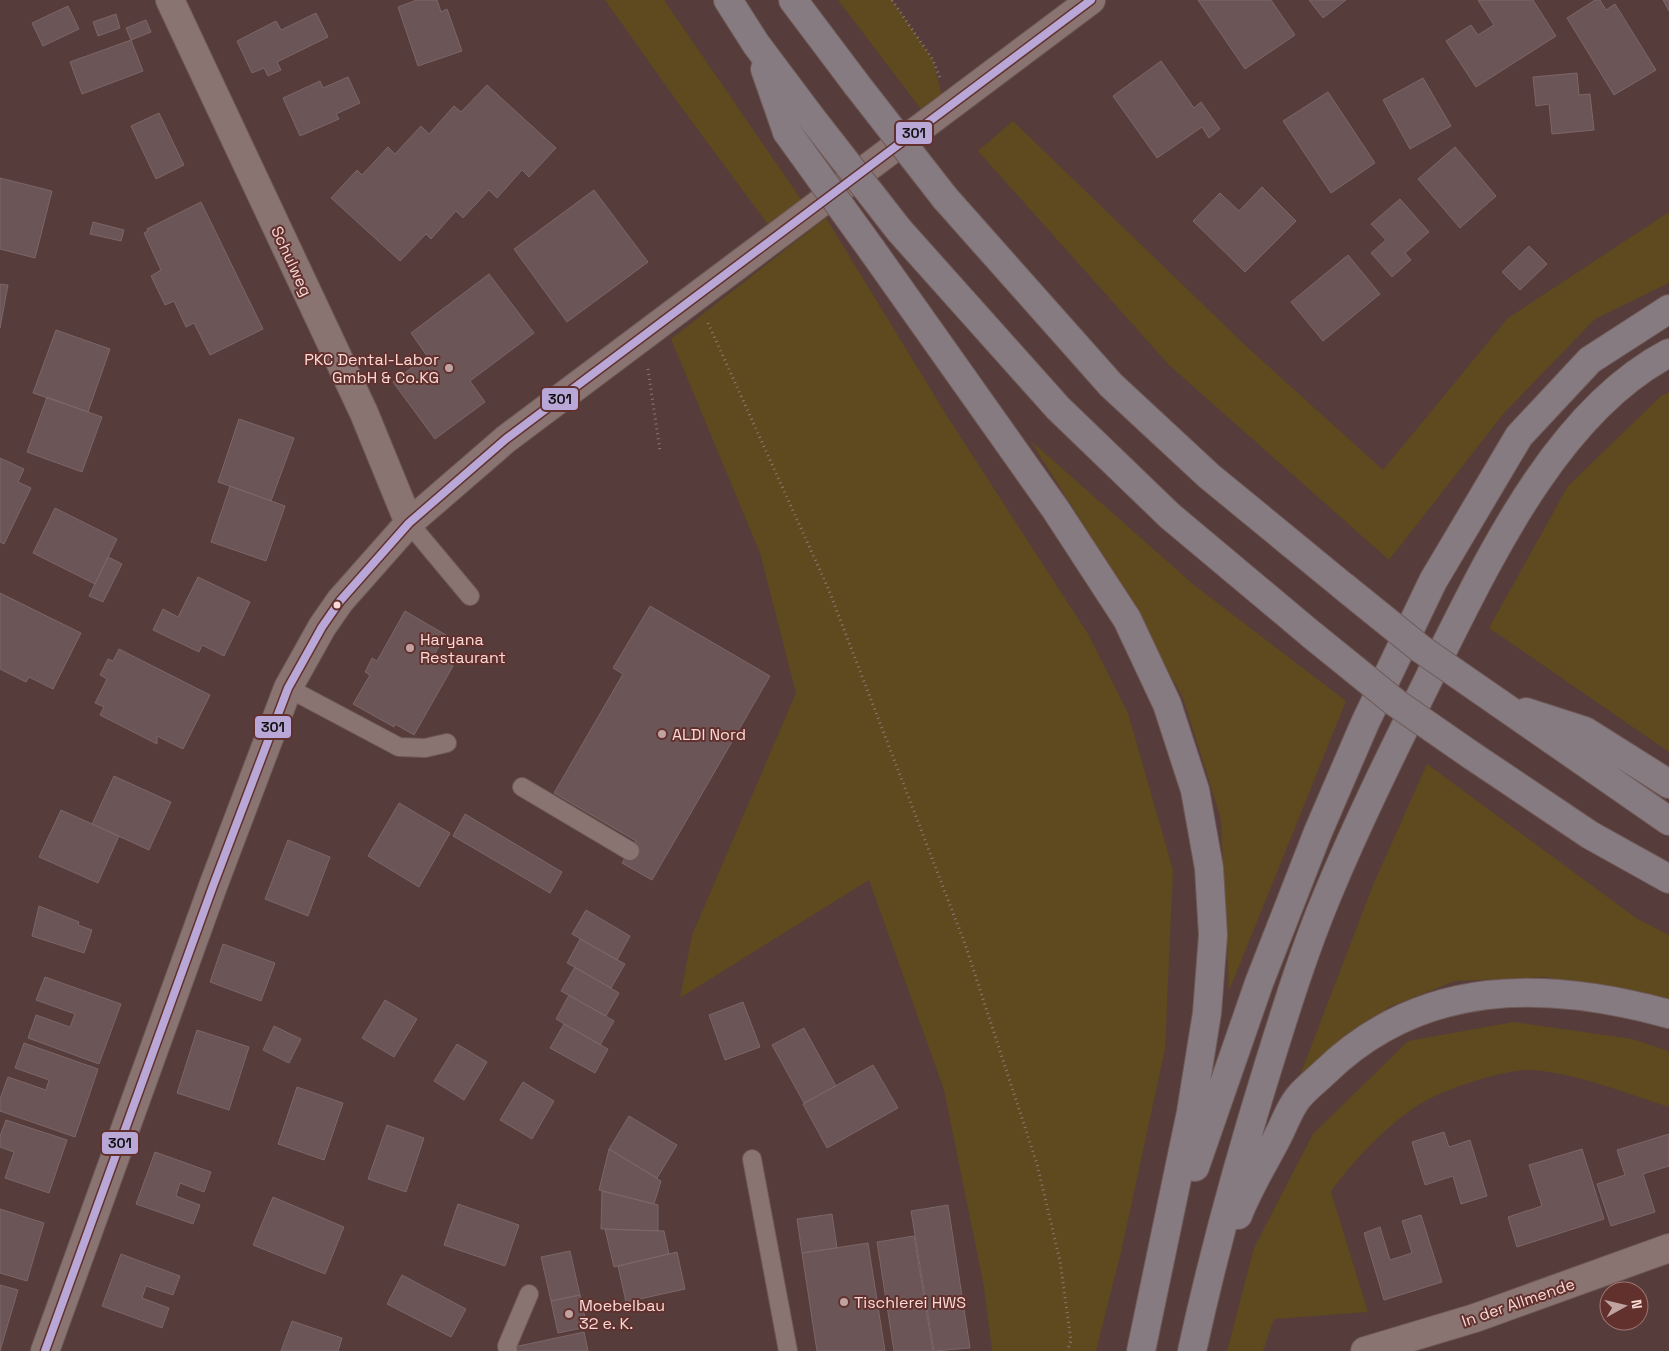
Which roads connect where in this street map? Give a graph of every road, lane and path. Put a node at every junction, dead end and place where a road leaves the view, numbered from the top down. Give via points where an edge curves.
1 (170, 0) edge
2 (728, 0) edge
3 (793, 0) edge
4 (892, 0) edge
5 (1091, 0) edge
6 (756, 44) junction
7 (950, 105) junction
8 (696, 297) junction
9 (1669, 309) edge
10 (644, 336) junction
11 (1669, 353) edge
12 (660, 451) dead end
13 (409, 524) junction
14 (470, 596) dead end
15 (288, 688) junction
16 (1499, 703) junction
17 (447, 743) dead end
18 (1669, 784) edge
19 (522, 787) dead end
20 (1669, 820) edge
21 (630, 852) dead end
22 (1669, 878) edge
23 (1669, 1014) edge
24 (752, 1159) dead end
25 (1669, 1248) edge
26 (529, 1294) dead end
27 (1155, 1295) junction
28 (1202, 1305) junction
29 (45, 1351) edge
30 (508, 1351) edge
31 (788, 1351) edge
32 (1067, 1351) edge
33 (1141, 1351) edge
34 (1192, 1351) edge
35 (1365, 1351) edge

1 - 13 street, Schulweg via 364,413
2 - 6 highway
3 - 16 highway, bridge via 945,198 1111,385 1209,476 1343,586 1421,649
4 - 7 path via 934,60
5 - 7 street
6 - 22 highway, bridge via 899,230 1058,408 1170,516 1396,704 1590,835
6 - 27 highway, bridge via 787,132 1051,502 1127,619 1167,704 1195,790 1209,868 1213,935 1207,1014
7 - 8 street
8 - 10 street
8 - 32 path via 828,588 965,944 1037,1164 1060,1261 1071,1341
9 - 27 highway via 1590,360 1519,436 1434,581 1365,723 1314,840 1203,1142
10 - 12 path
10 - 13 street via 506,439
11 - 28 highway via 1623,383 1579,428 1537,482 1487,563 1391,755 1327,897 1290,996 1243,1146
13 - 14 lane
13 - 15 street via 340,602
15 - 17 lane via 399,747 425,748
15 - 29 street
16 - 18 highway via 1585,730
16 - 20 highway
19 - 21 lane
23 - 28 highway via 1630,1003 1558,994 1507,992 1422,1009 1384,1026 1349,1049 1298,1098 1242,1204
24 - 31 lane
25 - 35 street, In der Allmende via 1475,1318
26 - 30 lane via 507,1346
27 - 33 highway
28 - 34 highway

